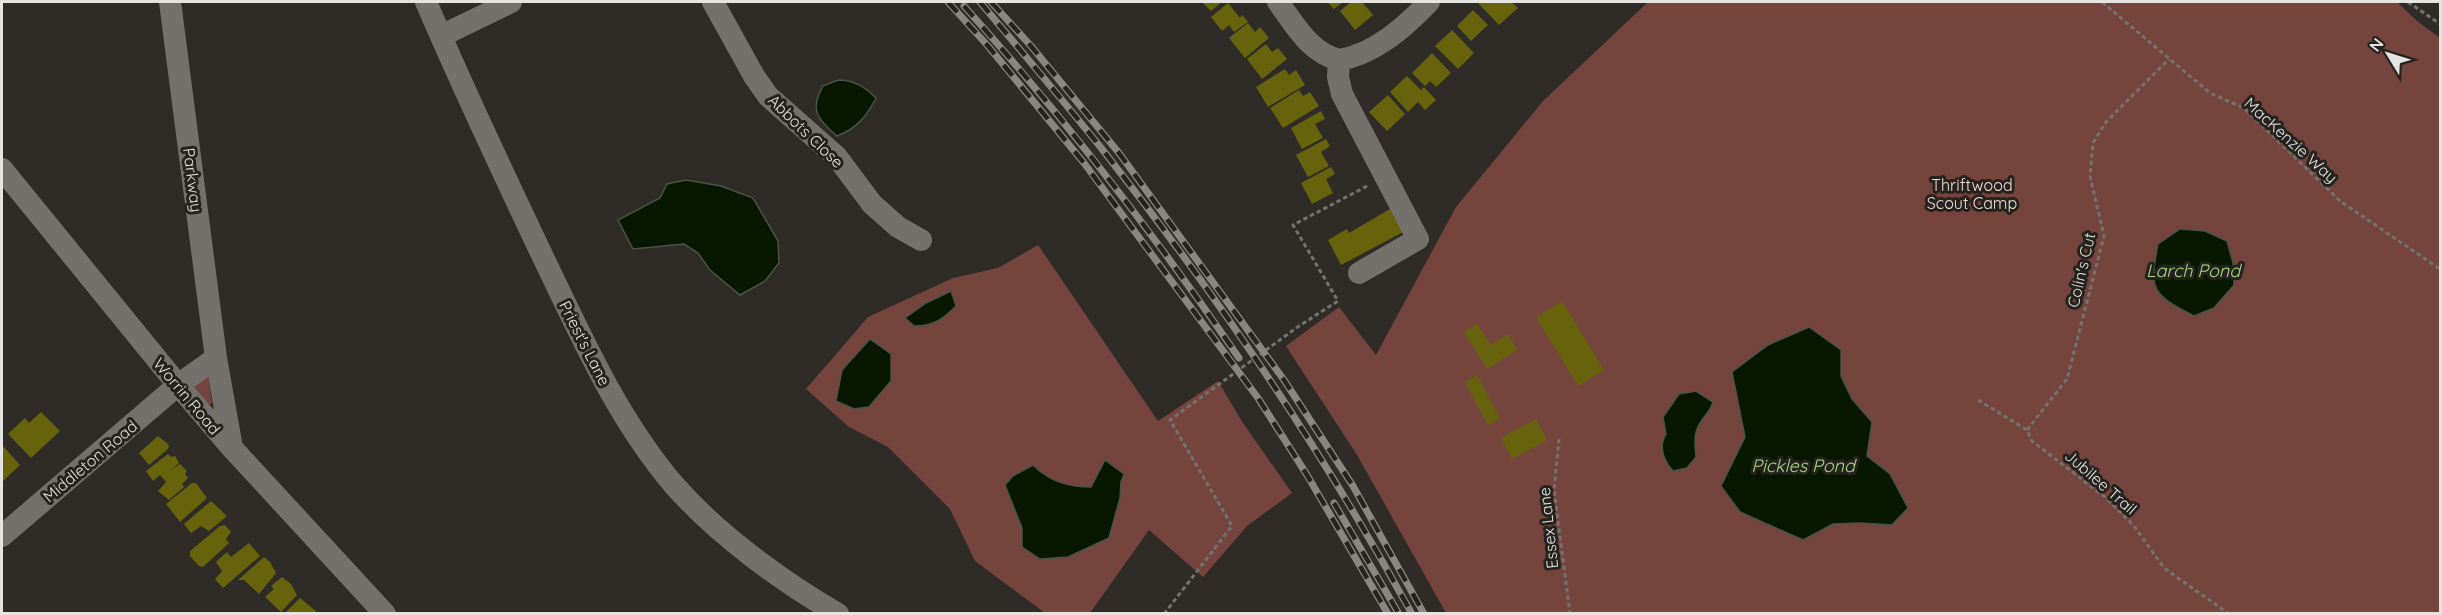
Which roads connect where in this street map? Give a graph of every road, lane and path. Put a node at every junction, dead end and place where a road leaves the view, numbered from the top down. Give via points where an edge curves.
1 (170, 2) edge
2 (426, 2) edge
3 (511, 2) edge
4 (713, 2) edge
5 (1278, 2) edge
6 (1429, 2) edge
7 (2102, 2) edge
8 (2408, 2) edge
9 (2440, 24) edge
10 (441, 36) junction
11 (2169, 59) junction
12 (1340, 60) junction
13 (2, 169) edge
14 (1385, 176) junction
15 (921, 240) dead end
16 (2440, 269) edge
17 (1359, 273) dead end
18 (216, 358) junction
19 (178, 386) junction
20 (1978, 400) dead end
21 (2027, 430) junction
22 (1559, 439) dead end
23 (232, 448) junction
24 (2, 536) edge
25 (385, 614) edge
26 (838, 614) edge
27 (1164, 614) edge
28 (1570, 614) edge
29 (2229, 614) edge

1 - 18 street, Parkway
2 - 10 street, Priest's Lane
3 - 10 street
4 - 15 street, Abbots Close via 768,96 837,157 872,204 898,227
5 - 12 street via 1310,44 1324,56
6 - 12 street via 1370,50
7 - 11 path, MacKenzie Way
8 - 9 path
10 - 26 street, Priest's Lane via 516,203 628,424 675,486 703,515 779,575
11 - 16 path, MacKenzie Way via 2210,93 2244,108 2340,201
11 - 21 path, Colin's Cut via 2106,122 2093,143 2090,176 2104,236 2067,379
12 - 14 street via 1342,94
13 - 19 street, Worrin Road
14 - 17 street via 1418,238
14 - 27 path via 1293,225 1338,301 1170,420 1232,526
18 - 19 street
18 - 23 street, Parkway
19 - 23 street, Worrin Road
19 - 24 street, Middleton Road
20 - 21 path, Jubilee Trail
21 - 29 path, Jubilee Trail via 2032,441 2106,498 2134,526 2164,568
22 - 28 path, Essex Lane via 1554,490
23 - 25 street, Worrin Road

